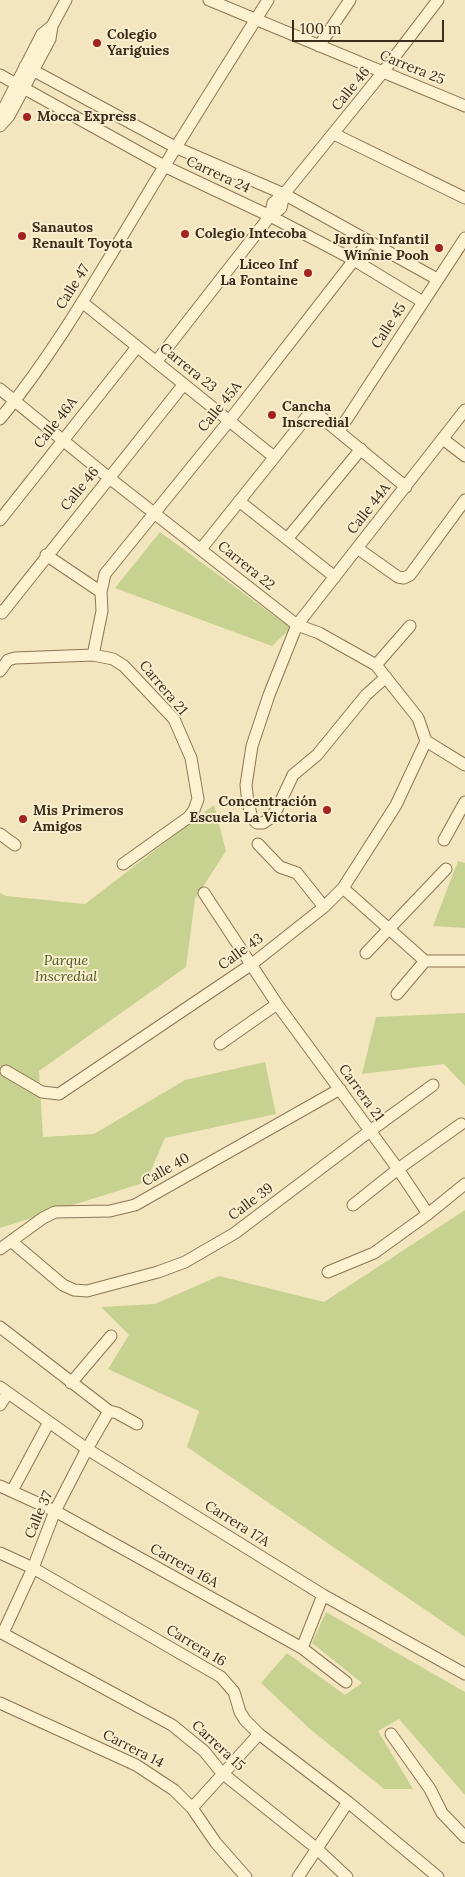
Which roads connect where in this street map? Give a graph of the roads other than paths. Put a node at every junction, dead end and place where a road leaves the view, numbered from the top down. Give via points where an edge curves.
1 (66, 0) edge
2 (210, 0) edge
3 (268, 0) edge
4 (350, 0) edge
5 (438, 0) edge
6 (256, 19) junction
7 (320, 46) junction
8 (30, 68) junction
9 (383, 72) junction
10 (0, 75) edge
11 (20, 86) junction
12 (465, 106) edge
13 (0, 119) edge
14 (0, 126) edge
15 (334, 134) junction
16 (172, 145) junction
17 (164, 166) junction
18 (284, 194) junction
19 (465, 198) edge
20 (270, 216) junction
21 (465, 238) edge
22 (368, 242) junction
23 (354, 260) junction
24 (437, 279) junction
25 (82, 302) junction
26 (423, 302) junction
27 (137, 346) junction
28 (156, 362) junction
29 (184, 384) junction
30 (0, 389) edge
31 (16, 400) junction
32 (465, 410) edge
33 (0, 419) edge
34 (230, 420) junction
35 (339, 431) junction
36 (62, 439) junction
37 (443, 440) junction
38 (361, 449) junction
39 (465, 456) edge
40 (274, 457) junction
41 (108, 478) junction
42 (406, 487) junction
43 (465, 500) edge
44 (239, 501) junction
45 (153, 513) junction
46 (0, 520) edge
47 (287, 539) junction
48 (357, 548) junction
49 (201, 549) junction
50 (46, 555) junction
51 (335, 577) junction
52 (101, 592) junction
53 (1, 612) edge
54 (297, 626) junction
55 (410, 626) dead end
56 (93, 655) junction
57 (376, 665) junction
58 (0, 671) edge
59 (386, 677) junction
60 (426, 741) junction
61 (465, 765) edge
62 (465, 802) edge
63 (0, 834) edge
64 (444, 840) dead end
65 (258, 844) dead end
66 (15, 845) dead end
67 (123, 864) dead end
68 (446, 869) dead end
69 (343, 888) junction
70 (204, 893) dead end
71 (324, 908) junction
72 (389, 928) junction
73 (366, 953) dead end
74 (425, 961) junction
75 (465, 961) edge
76 (252, 964) junction
77 (397, 994) dead end
78 (277, 1004) junction
79 (220, 1044) dead end
80 (6, 1071) dead end
81 (433, 1085) dead end
82 (340, 1089) junction
83 (461, 1124) dead end
84 (370, 1131) junction
85 (398, 1169) junction
86 (465, 1184) edge
87 (353, 1205) dead end
88 (428, 1214) junction
89 (11, 1241) junction
90 (0, 1249) edge
91 (328, 1272) dead end
92 (0, 1327) edge
93 (110, 1336) dead end
94 (71, 1383) junction
95 (4, 1390) edge
96 (0, 1406) edge
97 (109, 1412) junction
98 (49, 1422) junction
99 (137, 1424) dead end
100 (87, 1450) junction
101 (0, 1486) edge
102 (12, 1492) junction
103 (55, 1512) junction
104 (0, 1553) edge
105 (33, 1568) junction
106 (323, 1595) junction
107 (1, 1633) edge
108 (302, 1648) junction
109 (465, 1674) edge
110 (346, 1682) dead end
111 (0, 1703) edge
112 (259, 1734) junction
113 (391, 1734) dead end
114 (222, 1773) junction
115 (348, 1802) junction
116 (192, 1808) junction
117 (465, 1837) edge
118 (316, 1848) junction
119 (246, 1877) edge
120 (298, 1877) edge
121 (347, 1877) edge
122 (438, 1877) edge

1 - 8 street via 52,26 50,39
2 - 6 street, Carrera 25
3 - 6 street, Calle 47
4 - 7 street
5 - 9 street, Calle 46
6 - 7 street, Carrera 25
6 - 16 street, Calle 47
7 - 9 street, Carrera 25
8 - 11 street
8 - 16 street, Carrera 24
9 - 12 street, Carrera 25
9 - 15 street, Calle 46
10 - 11 street, Carrera 24
11 - 13 street
11 - 14 street via 10,116
11 - 17 street, Carrera 24
15 - 18 street, Calle 46
15 - 19 street
16 - 17 street, Calle 47
16 - 18 street, Carrera 24
17 - 20 street, Carrera 24
17 - 25 street, Calle 47
18 - 20 street, Calle 46 via 281,208
18 - 22 street, Carrera 24
20 - 23 street, Carrera 24
20 - 28 street, Calle 46
21 - 24 street, Calle 45
22 - 23 street, Calle 45A
22 - 24 street, Carrera 24
23 - 26 street, Carrera 24
23 - 34 street, Calle 45A
24 - 26 street, Calle 45
25 - 27 street, Carrera 23
25 - 31 street, Calle 47
26 - 35 street, Calle 45
27 - 28 street, Carrera 23
27 - 36 street, Calle 46A
28 - 29 street, Carrera 23
29 - 34 street, Carrera 23
29 - 41 street, Calle 46
30 - 31 street, Carrera 22
31 - 33 street, Calle 47
31 - 36 street, Carrera 22
32 - 37 street, Calle 44A
34 - 40 street, Carrera 23
34 - 45 street, Calle 45A
35 - 38 street
35 - 40 street via 316,413 309,414
36 - 41 street, Carrera 22
36 - 46 street, Calle 46A
37 - 39 street
37 - 42 street, Calle 44A
38 - 42 street
38 - 47 street
40 - 44 street
41 - 45 street, Carrera 22
41 - 50 street, Calle 46
42 - 48 street, Calle 44A
43 - 48 street via 410,575 404,578
44 - 47 street
44 - 49 street
45 - 49 street, Carrera 22
45 - 52 street, Calle 45A via 105,574
47 - 51 street
48 - 51 street, Calle 44A
49 - 54 street, Carrera 22
50 - 52 street
50 - 53 street, Calle 46
51 - 54 street, Calle 44A
52 - 56 street, Calle 45A via 102,611
54 - 57 street, Carrera 22 via 319,634
54 - 59 street, Calle 44A via 252,746 247,772 248,803 252,818 257,822 263,823 278,809 293,775 317,755 366,695
55 - 57 street
56 - 58 street, Carrera 21 via 15,658 8,660
56 - 67 street, Carrera 21 via 113,659 124,666 174,719 191,758 198,799 189,817
57 - 59 street, Carrera 22
59 - 60 street, Carrera 22 via 418,718
60 - 61 street
60 - 69 street, Calle 43 via 396,805
62 - 64 street
63 - 66 street
65 - 71 street via 280,867 297,872
68 - 72 street
69 - 71 street, Calle 43
69 - 72 street
70 - 76 street, Carrera 21
71 - 76 street, Calle 43
72 - 73 street
72 - 74 street
74 - 75 street
74 - 77 street
76 - 78 street, Carrera 21
76 - 80 street, Calle 43 via 59,1094 42,1092
78 - 79 street
78 - 82 street, Carrera 21
81 - 84 street, Calle 39
82 - 84 street, Carrera 21
82 - 89 street, Calle 40 via 135,1205 110,1211 55,1212
83 - 85 street
84 - 85 street, Carrera 21
84 - 89 street, Calle 39 via 235,1233 185,1262 158,1272 87,1291 74,1290 63,1285
85 - 87 street
85 - 88 street, Carrera 21
86 - 88 street
88 - 91 street via 374,1253
89 - 90 street, Calle 40
92 - 94 street
93 - 94 street
94 - 97 street
95 - 96 street
95 - 98 street, Carrera 17A
97 - 99 street
97 - 100 street, Calle 37
98 - 100 street, Carrera 17A
98 - 102 street
100 - 103 street, Calle 37
100 - 106 street, Carrera 17A
101 - 102 street, Carrera 16A
102 - 103 street, Carrera 16A
103 - 105 street, Calle 37
103 - 108 street, Carrera 16A
104 - 105 street, Carrera 16
105 - 107 street, Calle 37
105 - 112 street, Carrera 16 via 221,1677 234,1692 245,1720
106 - 108 street
106 - 109 street, Carrera 17A
107 - 114 street, Carrera 15 via 172,1724 204,1751
108 - 110 street, Carrera 16A
111 - 116 street, Carrera 14 via 136,1765 174,1790
112 - 114 street
112 - 115 street, Carrera 16
113 - 117 street via 430,1789 442,1813
114 - 116 street
114 - 118 street, Carrera 15
115 - 118 street
115 - 122 street, Carrera 16
116 - 119 street, Carrera 14 via 216,1843
118 - 120 street
118 - 121 street, Carrera 15

